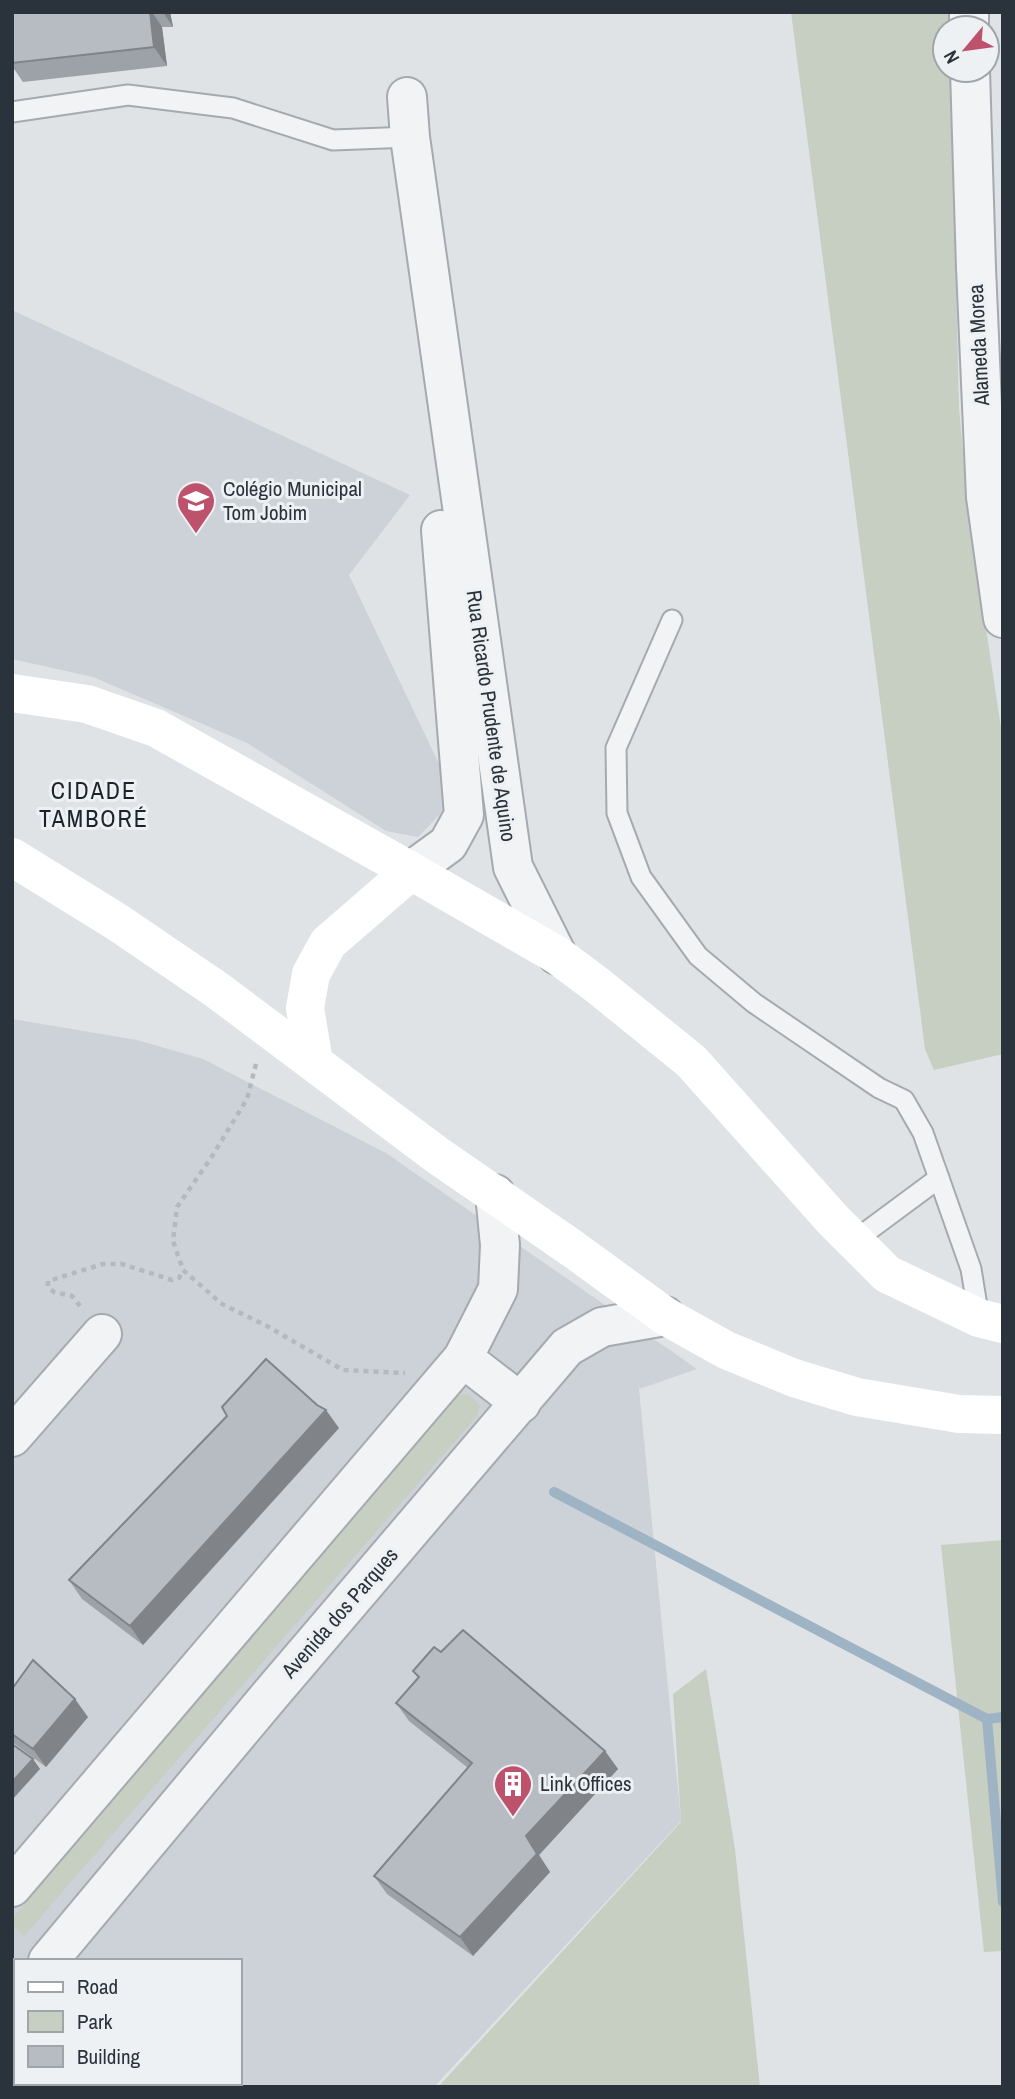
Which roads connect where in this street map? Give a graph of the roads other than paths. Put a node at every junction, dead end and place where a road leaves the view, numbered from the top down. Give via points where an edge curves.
1 (970, 84) edge
2 (407, 97) dead end
3 (12, 112) edge
4 (410, 137) junction
5 (455, 467) junction
6 (1003, 618) edge
7 (672, 620) dead end
8 (12, 692) edge
9 (12, 857) edge
10 (411, 871) junction
11 (557, 956) junction
12 (314, 1062) junction
13 (939, 1178) junction
14 (495, 1194) junction
15 (854, 1241) junction
16 (665, 1316) junction
17 (991, 1321) edge
18 (102, 1334) road end
19 (453, 1371) junction
20 (521, 1403) junction
21 (1003, 1415) edge
22 (12, 1437) edge
23 (12, 1887) edge
24 (50, 1959) edge

1 - 6 street, Alameda Morea via 986,497
2 - 4 street, Rua Ricardo Prudente de Aquino
3 - 4 lane via 128,95 233,108 333,140
4 - 5 street, Rua Ricardo Prudente de Aquino
5 - 10 street, Rua Ricardo Prudente de Aquino via 441,532 464,815 448,844
5 - 11 street, Rua Ricardo Prudente de Aquino via 513,867
7 - 13 lane via 616,748 617,813 641,877 698,956 754,1003 904,1100 923,1133
8 - 10 main road via 87,704 156,728
9 - 12 main road via 117,922
10 - 11 main road
10 - 12 main road via 328,943 311,974 305,1008
11 - 15 main road via 691,1061
12 - 14 main road
13 - 15 lane
13 - 17 lane
14 - 16 main road
14 - 19 street via 498,1289
15 - 17 main road via 887,1274
16 - 20 street, Avenida dos Parques via 602,1326 567,1347
16 - 21 main road via 726,1350 857,1397
18 - 22 street
19 - 20 street
19 - 23 street
20 - 24 street, Avenida dos Parques

